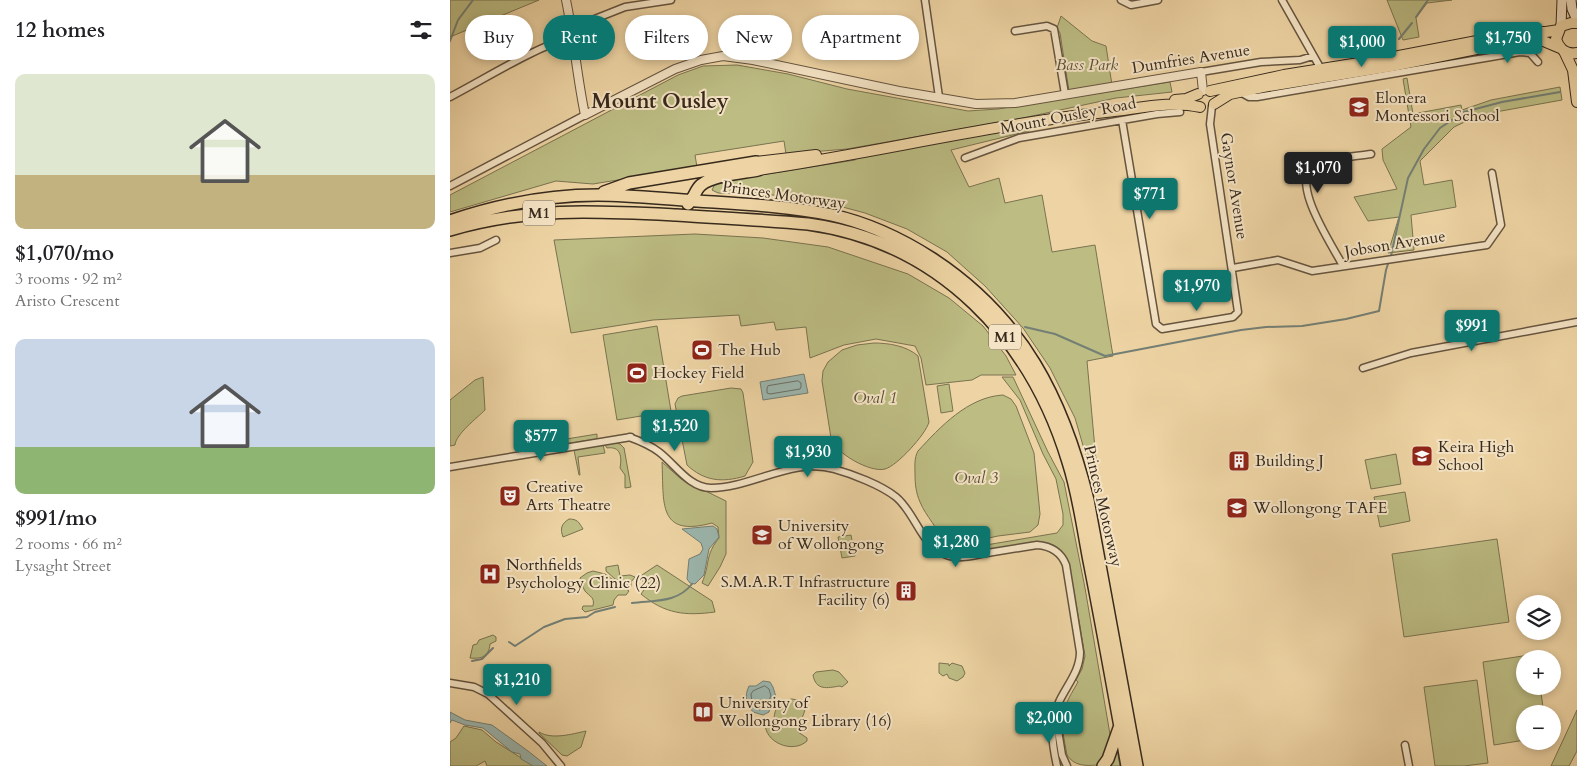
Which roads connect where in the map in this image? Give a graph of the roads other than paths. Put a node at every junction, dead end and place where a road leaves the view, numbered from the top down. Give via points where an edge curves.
1 (566, 0) edge
2 (671, 0) edge
3 (925, 0) edge
4 (1121, 0) edge
5 (1158, 0) edge
6 (1282, 0) edge
7 (1562, 0) edge
8 (1571, 0) edge
9 (569, 15) edge
10 (611, 15) edge
11 (1577, 22) edge
12 (1560, 28) junction
13 (1015, 31) dead end
14 (1489, 46) junction
15 (543, 49) edge
16 (1562, 50) junction
17 (1577, 52) edge
18 (1313, 56) junction
19 (1482, 58) junction
20 (576, 60) edge
21 (1538, 62) dead end
22 (1321, 69) junction
23 (1201, 72) junction
24 (1204, 92) junction
25 (1240, 92) junction
26 (1065, 94) junction
27 (450, 97) edge
28 (939, 97) junction
29 (1577, 102) edge
30 (1207, 106) junction
31 (1180, 112) dead end
32 (585, 115) junction
33 (1078, 115) junction
34 (1122, 120) junction
35 (1371, 154) dead end
36 (965, 158) dead end
37 (757, 166) junction
38 (1492, 173) dead end
39 (450, 186) edge
40 (595, 195) junction
41 (692, 201) junction
42 (492, 219) junction
43 (450, 221) edge
44 (858, 223) junction
45 (450, 230) edge
46 (496, 240) dead end
47 (450, 253) edge
48 (1343, 266) junction
49 (1233, 268) junction
50 (1577, 322) edge
51 (1363, 368) dead end
52 (450, 466) edge
53 (450, 683) edge
54 (1055, 714) junction
55 (1120, 726) junction
56 (1406, 745) dead end
57 (561, 766) edge
58 (1057, 766) edge
59 (1067, 766) edge
60 (1103, 766) edge
61 (1127, 766) edge
62 (1138, 766) edge
63 (1409, 766) edge

1 - 9 street
2 - 10 street via 626,8
3 - 28 street
4 - 5 street via 1131,5
6 - 18 street
7 - 12 main road
8 - 11 main road
11 - 12 main road, Mount Ousley Road
12 - 16 main road via 1556,39
12 - 22 main road, Mount Ousley Road
13 - 26 street via 1047,26 1054,30
14 - 16 main road, Mount Ousley Road via 1536,39
14 - 19 street
14 - 25 main road, Mount Ousley Road
15 - 27 street
16 - 17 main road, Mount Ousley Road
16 - 29 main road via 1573,70
18 - 22 street
18 - 23 street, Dumfries Avenue
19 - 21 street via 1524,51
19 - 25 street via 1256,97
20 - 32 street
22 - 24 main road, Mount Ousley Road
23 - 24 street
23 - 26 street, Dumfries Avenue
24 - 30 main road via 1197,100
24 - 30 main road via 1215,97
24 - 33 main road, Mount Ousley Road via 1182,99 1125,104
25 - 30 main road, Mount Ousley Road
26 - 28 street, Dumfries Avenue via 1015,103 976,104
28 - 32 street, Dumfries Avenue via 723,56 674,69
30 - 33 main road, Mount Ousley Road via 1154,106
30 - 49 street, Gaynor Avenue
31 - 34 street, Mount Ousley Road
32 - 39 street, Dumfries Avenue
33 - 37 main road, Mount Ousley Road via 815,162
34 - 36 street, Mount Ousley Road via 1019,138
34 - 49 street, Gaynor Avenue via 1156,324 1162,329 1233,317 1238,312
35 - 48 street via 1317,163 1309,169 1305,180 1309,203
37 - 40 highway via 629,183
37 - 41 highway via 706,181 698,188
37 - 44 highway via 714,182 708,187 709,194 718,198 813,208
38 - 48 street, Jobson Avenue via 1500,225 1486,245
40 - 41 highway, Princes Motorway / M1
40 - 43 highway, Princes Motorway / M1 via 526,201
41 - 42 highway via 674,208 597,206 538,209
41 - 44 highway, Princes Motorway / M1 via 761,205
42 - 45 highway, Princes Motorway / M1
42 - 55 highway, Princes Motorway / M1 via 588,211 816,225 883,243 918,261 955,287 979,308 1018,354 1059,436 1077,495
44 - 62 highway, Princes Motorway / M1 via 910,245 964,281 1021,341 1043,377 1066,426 1082,472
46 - 47 street via 480,248
48 - 49 street, Jobson Avenue via 1312,271 1278,260
50 - 51 street via 1411,353
52 - 54 street via 629,437 643,438 655,444 692,476 718,487 804,468 831,468 874,484 891,493 907,509 935,550 949,556 964,557 1047,546 1055,550 1066,565 1080,652 1079,664
53 - 57 street via 474,687 488,694 542,743
54 - 58 street via 1052,733
54 - 59 street
55 - 60 highway
55 - 61 highway, Princes Motorway / M1
56 - 63 street

